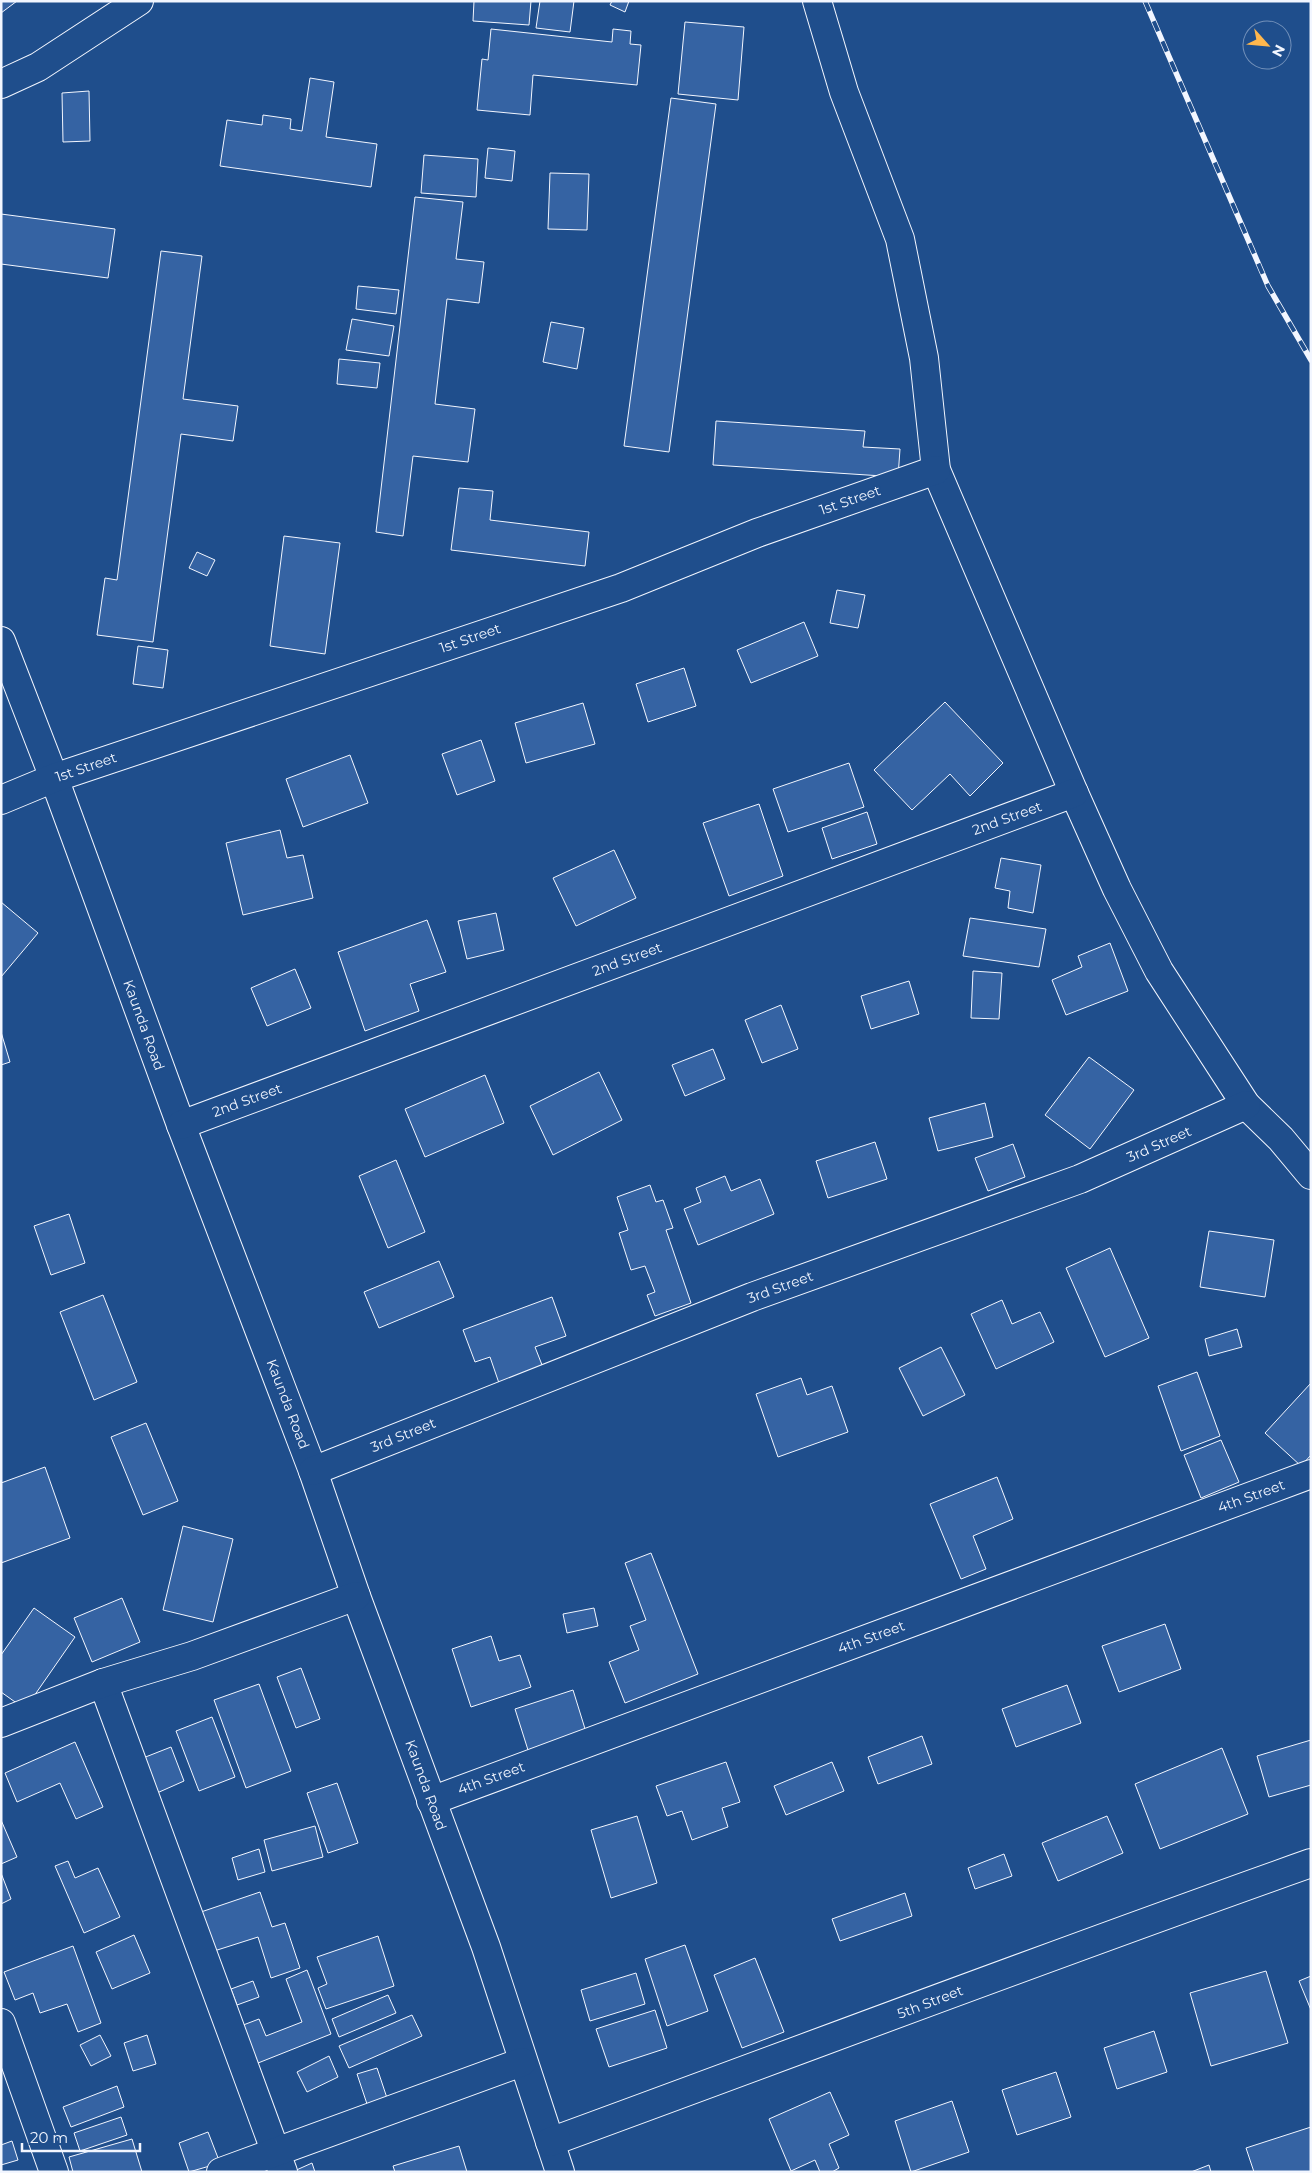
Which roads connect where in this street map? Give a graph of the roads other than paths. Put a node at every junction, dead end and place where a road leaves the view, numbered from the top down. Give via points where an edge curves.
1 (139, 1) edge
2 (817, 1) edge
3 (1, 84) edge
4 (936, 470) junction
5 (1, 641) edge
6 (54, 778) junction
7 (1074, 793) junction
8 (1, 800) edge
9 (1246, 1105) junction
10 (180, 1125) junction
11 (1311, 1176) edge
12 (313, 1471) junction
13 (1311, 1474) edge
14 (356, 1596) junction
15 (103, 1683) junction
16 (1, 1723) edge
17 (431, 1801) junction
18 (1311, 1863) edge
19 (1, 2023) edge
20 (522, 2062) junction
21 (550, 2142) junction
22 (280, 2162) edge
23 (54, 2172) edge
24 (221, 2172) edge
25 (560, 2172) edge

1 - 3 street via 38,67
2 - 4 street via 844,92 900,239 924,358
4 - 6 street, 1st Street via 757,533 621,588
4 - 7 street
5 - 6 street, Kaunda Road
6 - 8 street, 1st Street
6 - 10 street, Kaunda Road
7 - 9 street via 1117,889 1159,971
7 - 10 street, 2nd Street
9 - 11 street via 1282,1139
9 - 12 street, 3rd Street via 1080,1179 752,1297
10 - 12 street, Kaunda Road
12 - 14 street, Kaunda Road
13 - 17 street, 4th Street
14 - 15 street via 192,1656
14 - 17 street, Kaunda Road
15 - 16 street
15 - 22 street
17 - 20 street, Kaunda Road via 486,1947
18 - 21 street, 5th Street via 1115,1932
19 - 23 street
20 - 21 street, Kaunda Road
20 - 22 street
21 - 25 street, Kaunda Road
22 - 24 street

